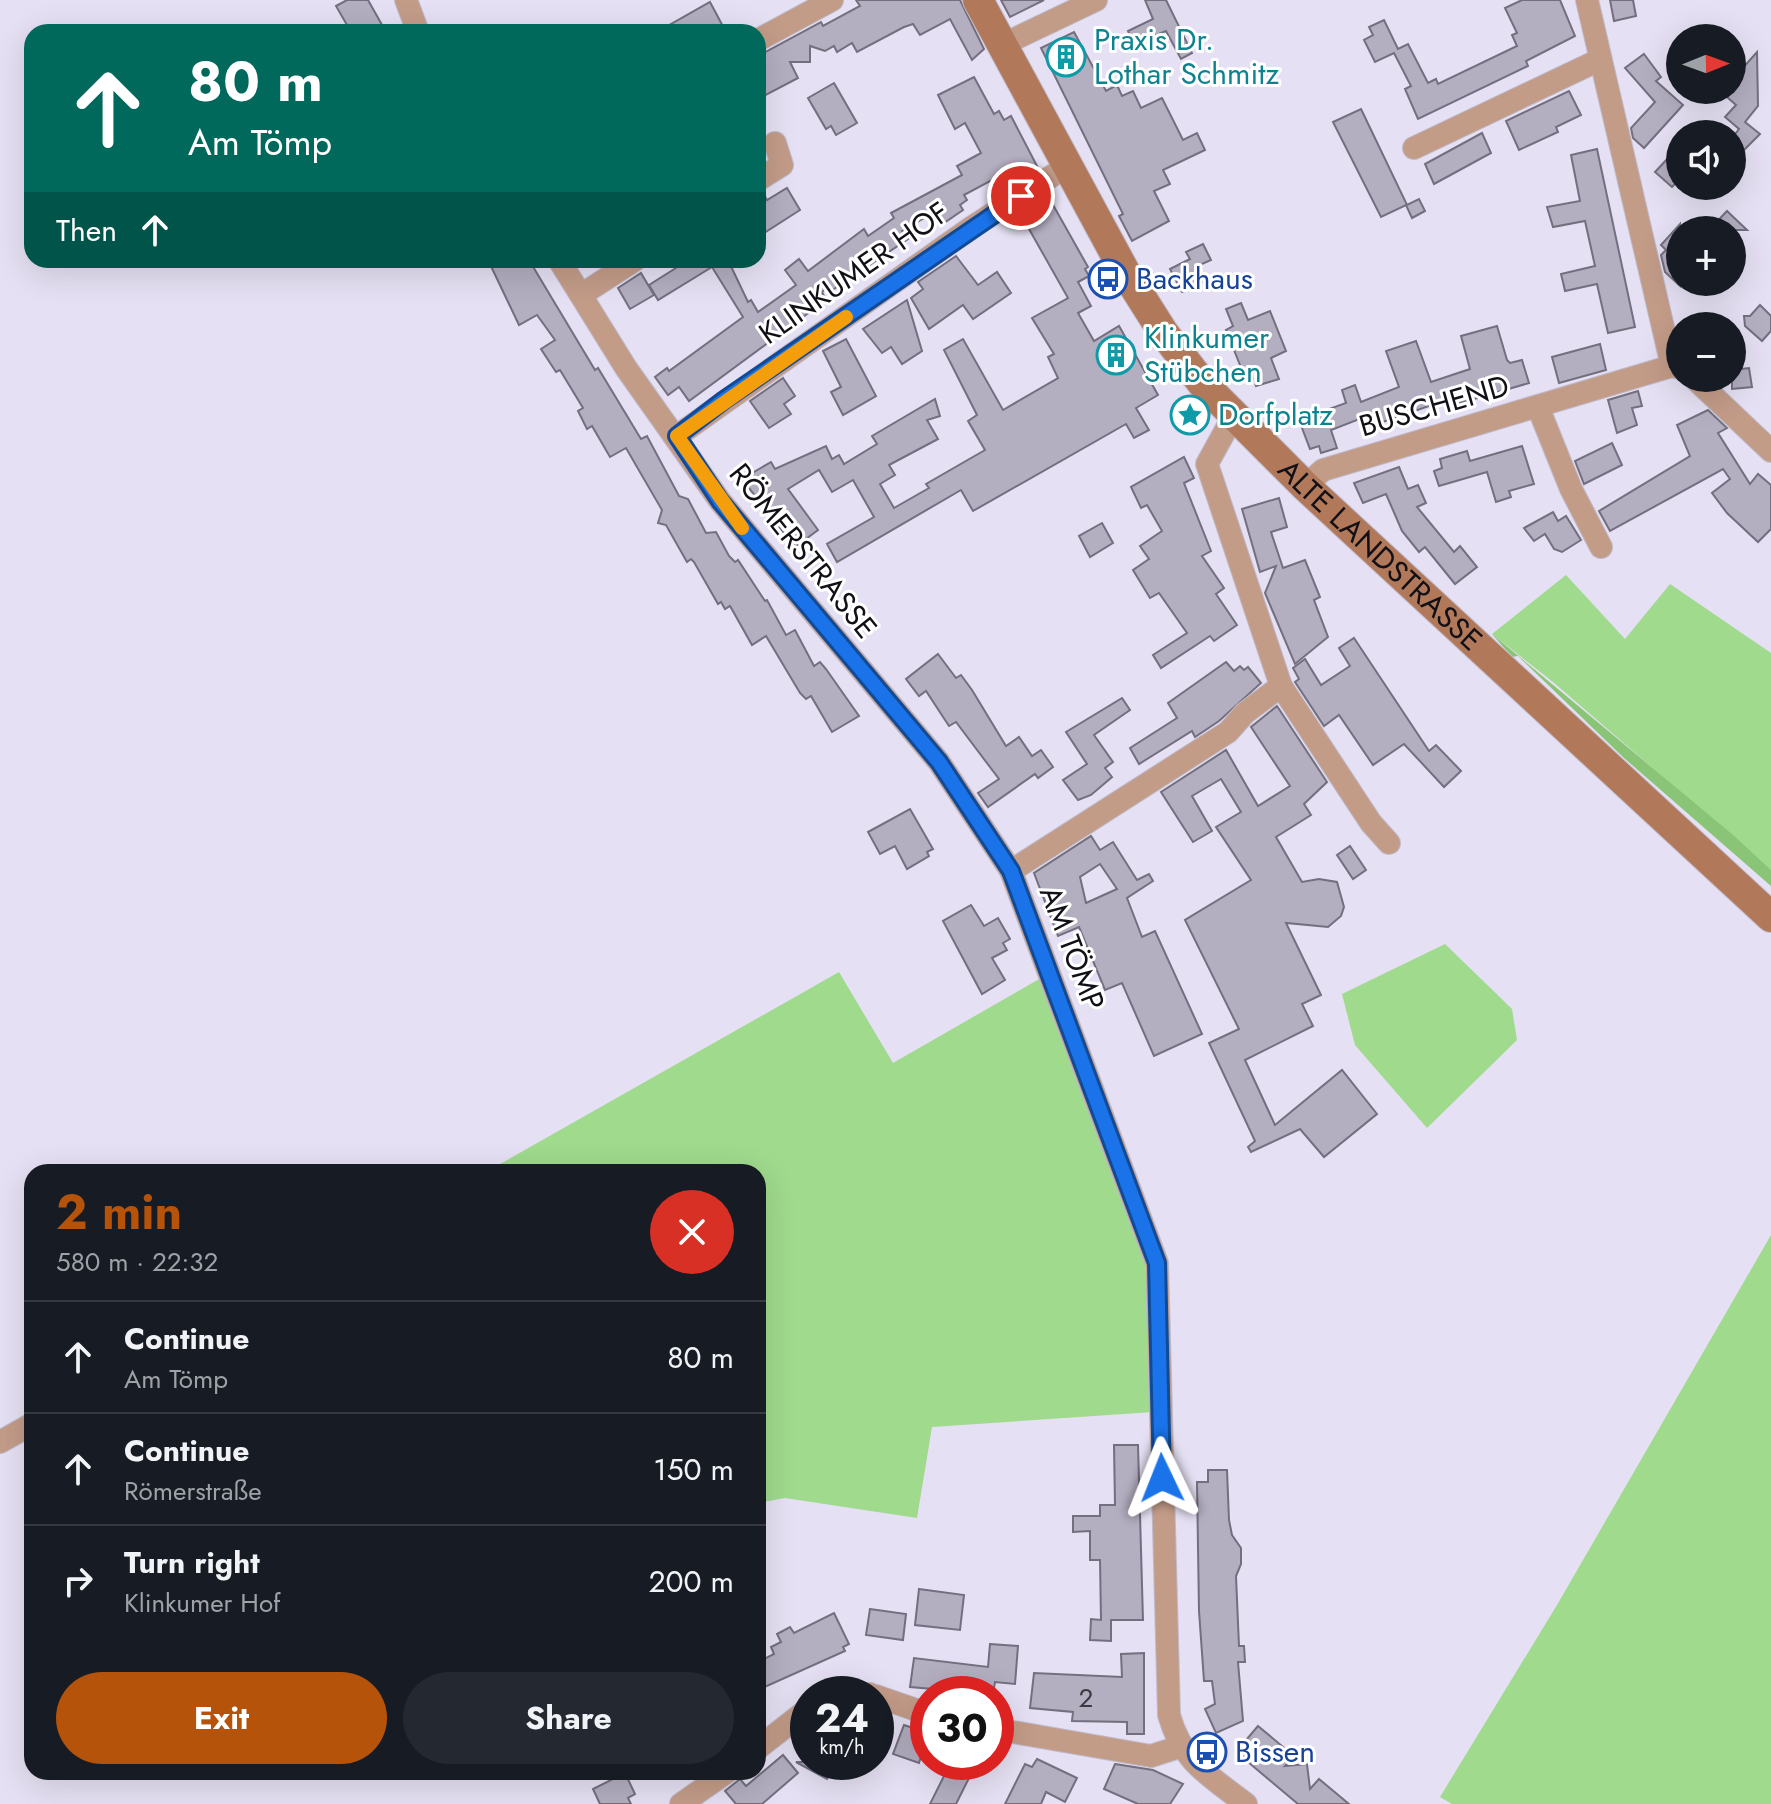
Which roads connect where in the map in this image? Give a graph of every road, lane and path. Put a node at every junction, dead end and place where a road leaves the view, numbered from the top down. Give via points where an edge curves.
1 (406, 0) edge
2 (832, 0) edge
3 (978, 0) edge
4 (1096, 0) edge
5 (1587, 0) edge
6 (415, 24) edge
7 (766, 36) edge
8 (1002, 45) junction
9 (1599, 60) junction
10 (775, 143) dead end
11 (1414, 148) dead end
12 (1069, 165) junction
13 (766, 175) edge
14 (564, 268) edge
15 (623, 268) edge
16 (581, 295) junction
17 (1666, 327) edge
18 (1666, 370) edge
19 (1709, 392) edge
20 (1538, 407) junction
21 (1234, 415) junction
22 (677, 436) junction
23 (1771, 451) edge
24 (1305, 486) junction
25 (1601, 547) dead end
26 (1281, 686) junction
27 (1389, 843) dead end
28 (1011, 871) junction
29 (1771, 917) edge
30 (24, 1428) edge
31 (0, 1442) edge
32 (790, 1723) edge
33 (1014, 1732) edge
34 (766, 1742) edge
35 (1182, 1746) junction
36 (716, 1780) edge
37 (1222, 1796) edge
38 (681, 1804) edge
39 (1246, 1804) edge

1 - 6 street
2 - 7 street
3 - 8 main road, ALTE LANDSTRASSE
4 - 8 street
5 - 9 street
8 - 12 main road, ALTE LANDSTRASSE
9 - 11 street
9 - 17 street
10 - 13 street via 782,165
12 - 21 main road, ALTE LANDSTRASSE via 1163,332
12 - 22 street, KLINKUMER HOF via 972,227
14 - 16 street, RÖMERSTRASSE
15 - 16 street
16 - 22 street, RÖMERSTRASSE
18 - 20 street, BUSCHEND
19 - 23 street
20 - 24 street, BUSCHEND via 1323,470
20 - 25 street, BUSCHEND
21 - 24 main road, ALTE LANDSTRASSE
21 - 26 street via 1207,464
22 - 28 street, RÖMERSTRASSE via 720,501 939,762
24 - 29 main road, ALTE LANDSTRASSE
26 - 27 street
26 - 28 street, AM TÖMP via 1228,732
28 - 35 street, AM TÖMP via 1157,1263 1169,1715
30 - 31 street
32 - 34 street
33 - 35 street via 1151,1756
35 - 37 street
36 - 38 street
37 - 39 street

